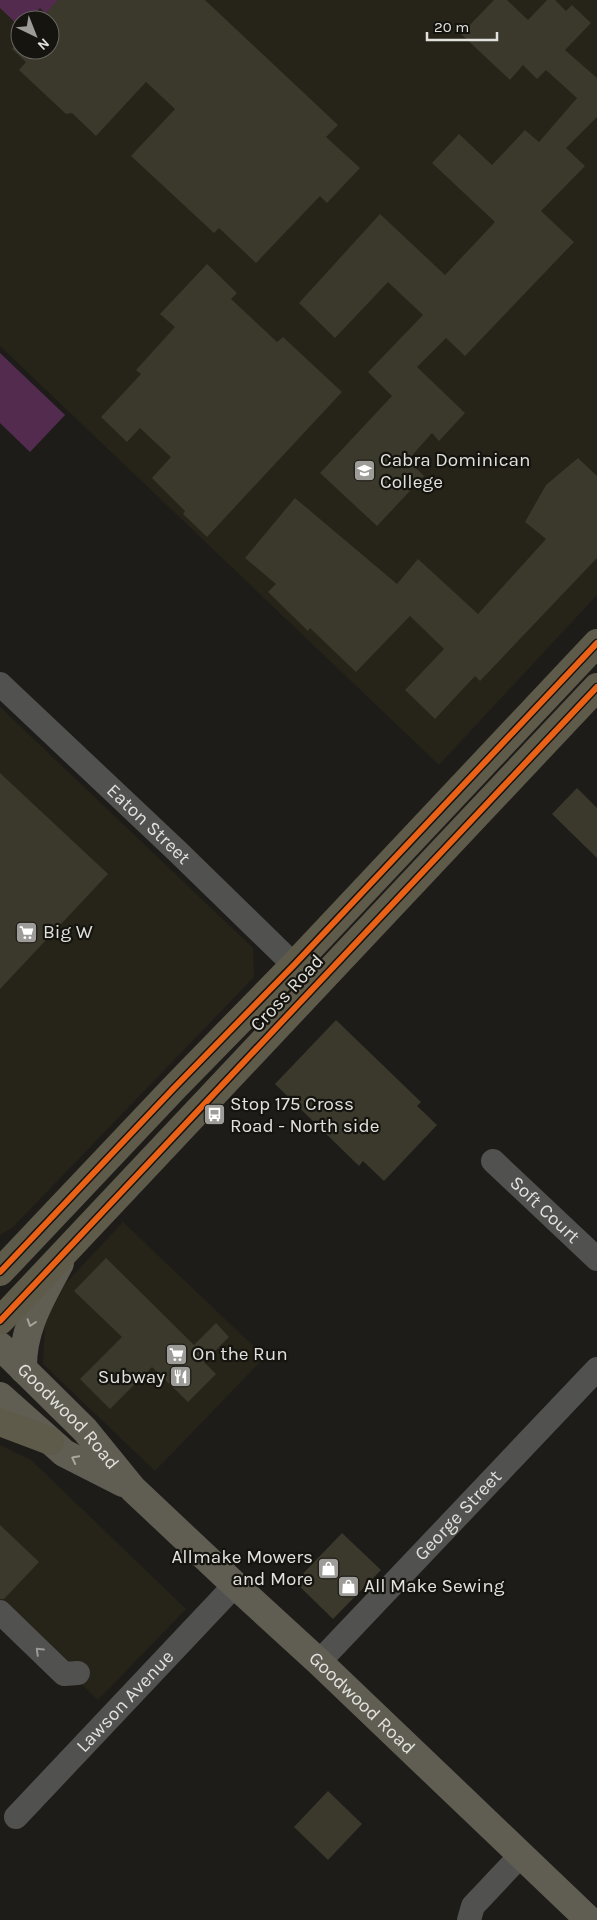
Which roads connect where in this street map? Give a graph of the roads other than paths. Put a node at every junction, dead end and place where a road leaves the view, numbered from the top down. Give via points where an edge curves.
1 (597, 642) edge
2 (0, 684) edge
3 (597, 687) edge
4 (294, 965) junction
5 (315, 985) junction
6 (493, 1161) dead end
7 (68, 1248) junction
8 (597, 1258) edge
9 (5, 1264) edge
10 (0, 1320) edge
11 (0, 1346) edge
12 (597, 1368) edge
13 (23, 1369) junction
14 (0, 1396) edge
15 (0, 1422) edge
16 (50, 1441) junction
17 (133, 1489) junction
18 (235, 1585) junction
19 (0, 1612) edge
20 (319, 1662) junction
21 (78, 1673) dead end
22 (16, 1817) dead end
23 (521, 1855) junction
24 (467, 1915) edge
25 (589, 1920) edge

1 - 4 highway, Cross Road
2 - 4 street, Eaton Street
3 - 5 highway, Cross Road
4 - 5 highway
4 - 9 highway, Cross Road
5 - 7 highway, Cross Road
6 - 8 street, Soft Court
7 - 10 highway, Cross Road
7 -> 13 main road via 35,1311 23,1346
11 - 13 main road, Goodwood Road
12 - 20 street, George Street
13 - 17 main road, Goodwood Road via 85,1430
14 - 16 main road, Goodwood Road
15 - 16 highway
17 -> 16 main road, Goodwood Road via 64,1453
17 - 18 main road, Goodwood Road
18 - 20 main road, Goodwood Road
18 - 22 street, Lawson Avenue
21 -> 19 street via 64,1674
20 - 23 main road, Goodwood Road
23 - 24 street
23 - 25 main road, Goodwood Road

